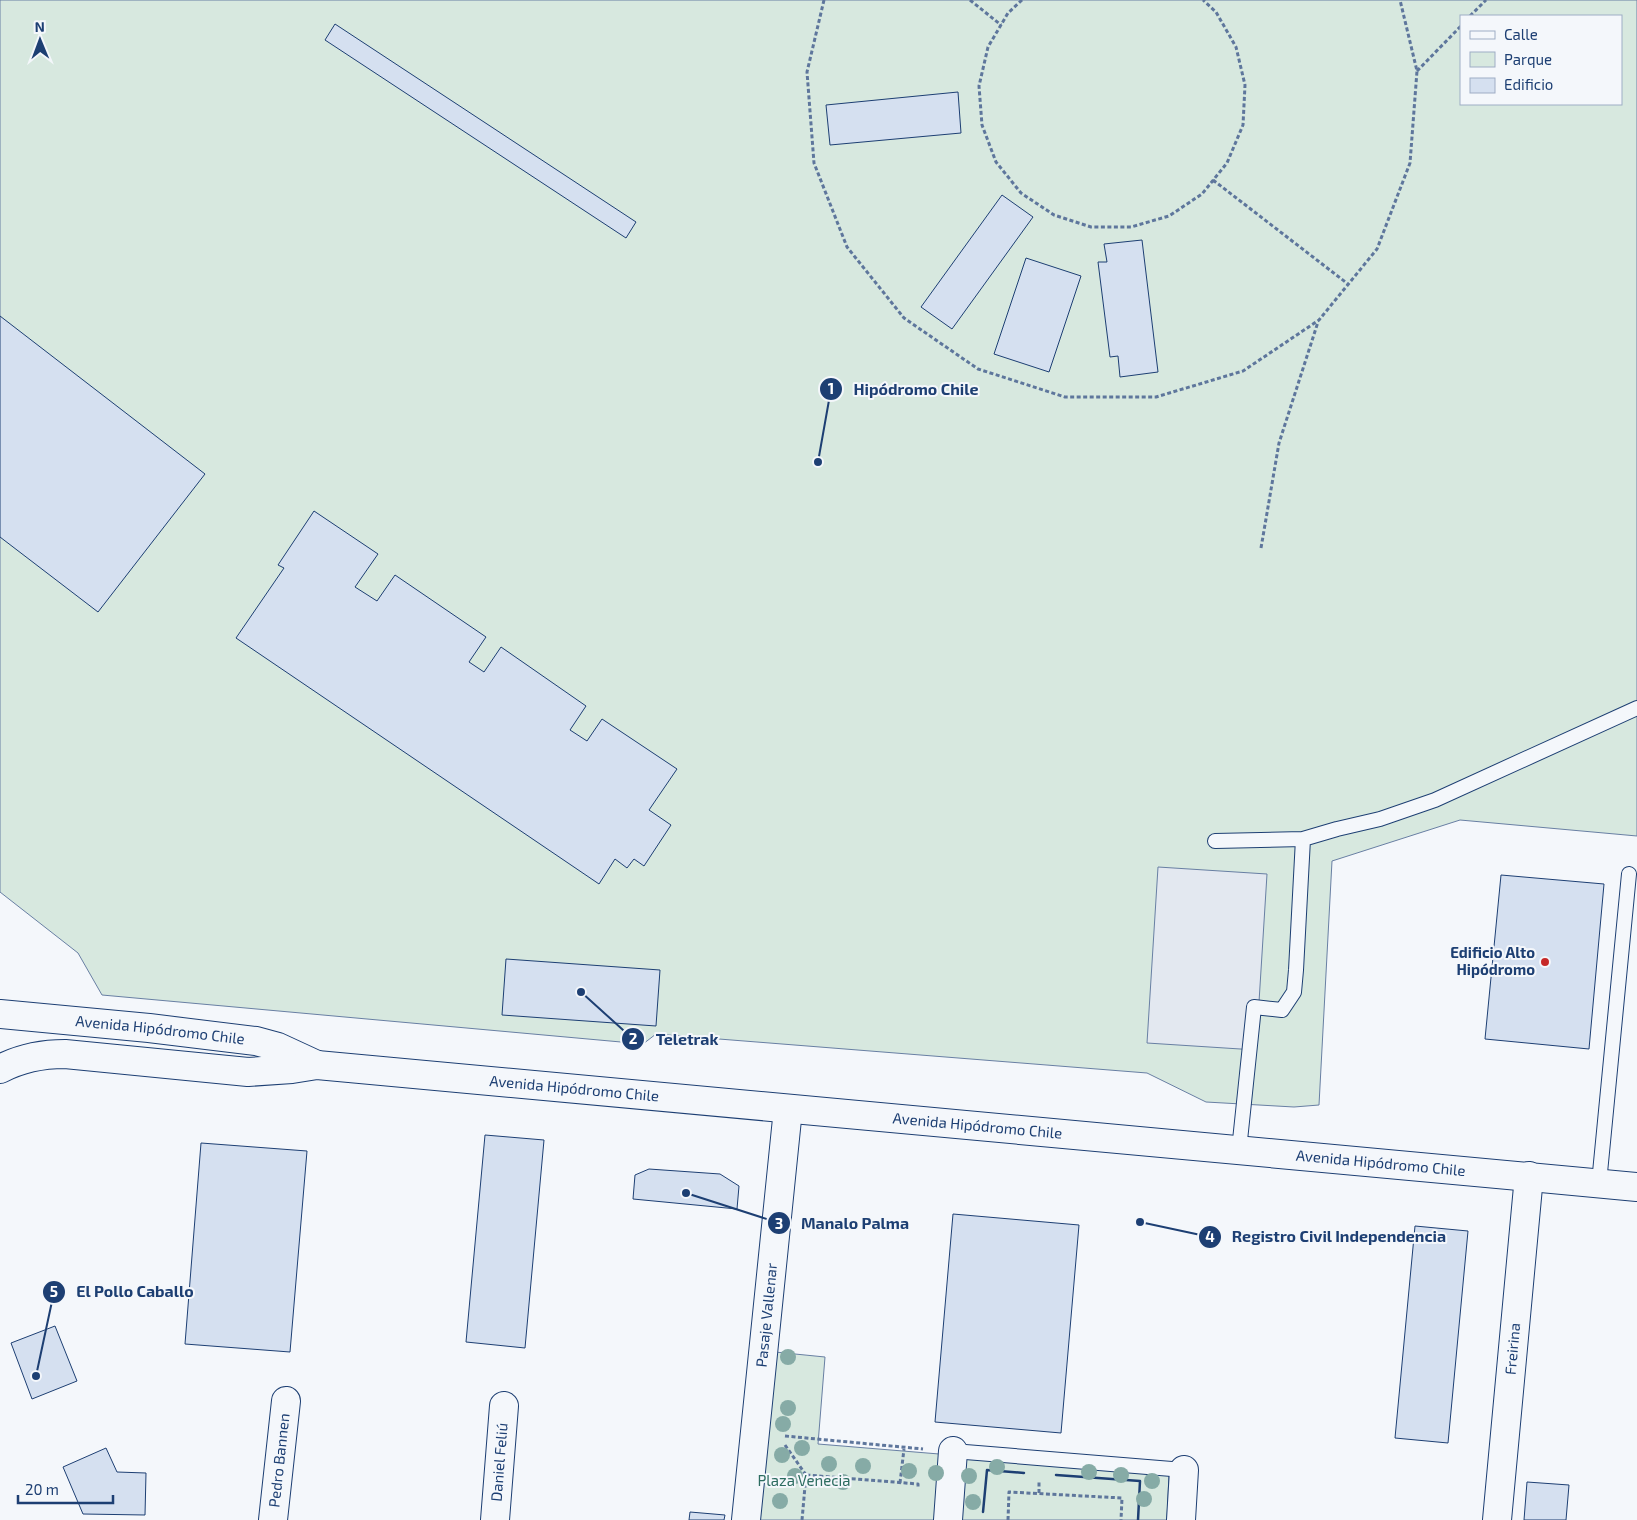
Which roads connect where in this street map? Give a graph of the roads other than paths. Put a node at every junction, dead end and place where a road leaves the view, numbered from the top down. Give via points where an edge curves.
1 (1637, 708) edge
2 (1302, 839) junction
3 (1215, 842) dead end
4 (1629, 874) dead end
5 (0, 1014) edge
6 (317, 1065) junction
7 (0, 1069) edge
8 (788, 1109) junction
9 (1239, 1150) junction
10 (1529, 1176) junction
11 (1599, 1183) junction
12 (1637, 1187) edge
13 (286, 1401) dead end
14 (504, 1406) dead end
15 (953, 1451) joint
16 (1184, 1470) joint
17 (273, 1520) edge
18 (495, 1520) edge
19 (746, 1520) edge
20 (948, 1520) edge
21 (1181, 1520) edge
22 (1497, 1520) edge

1 - 2 lane via 1435,800 1380,819
2 - 3 lane
2 - 9 lane via 1294,992 1282,1010 1254,1008
4 - 11 lane
5 - 6 street, Avenida Hipódromo Chile via 256,1041 278,1046
6 - 7 street, Avenida Hipódromo Chile via 248,1072 45,1054 25,1058
6 - 8 street, Avenida Hipódromo Chile
8 - 9 street, Avenida Hipódromo Chile
8 - 19 street, Pasaje Vallenar via 766,1434
9 - 10 street, Avenida Hipódromo Chile
10 - 11 street, Avenida Hipódromo Chile
10 - 22 street, Freirina
11 - 12 street, Avenida Hipódromo Chile
13 - 17 street, Pedro Bannen
14 - 18 street, Daniel Feliú
15 - 16 lane
15 - 20 street
16 - 21 street

